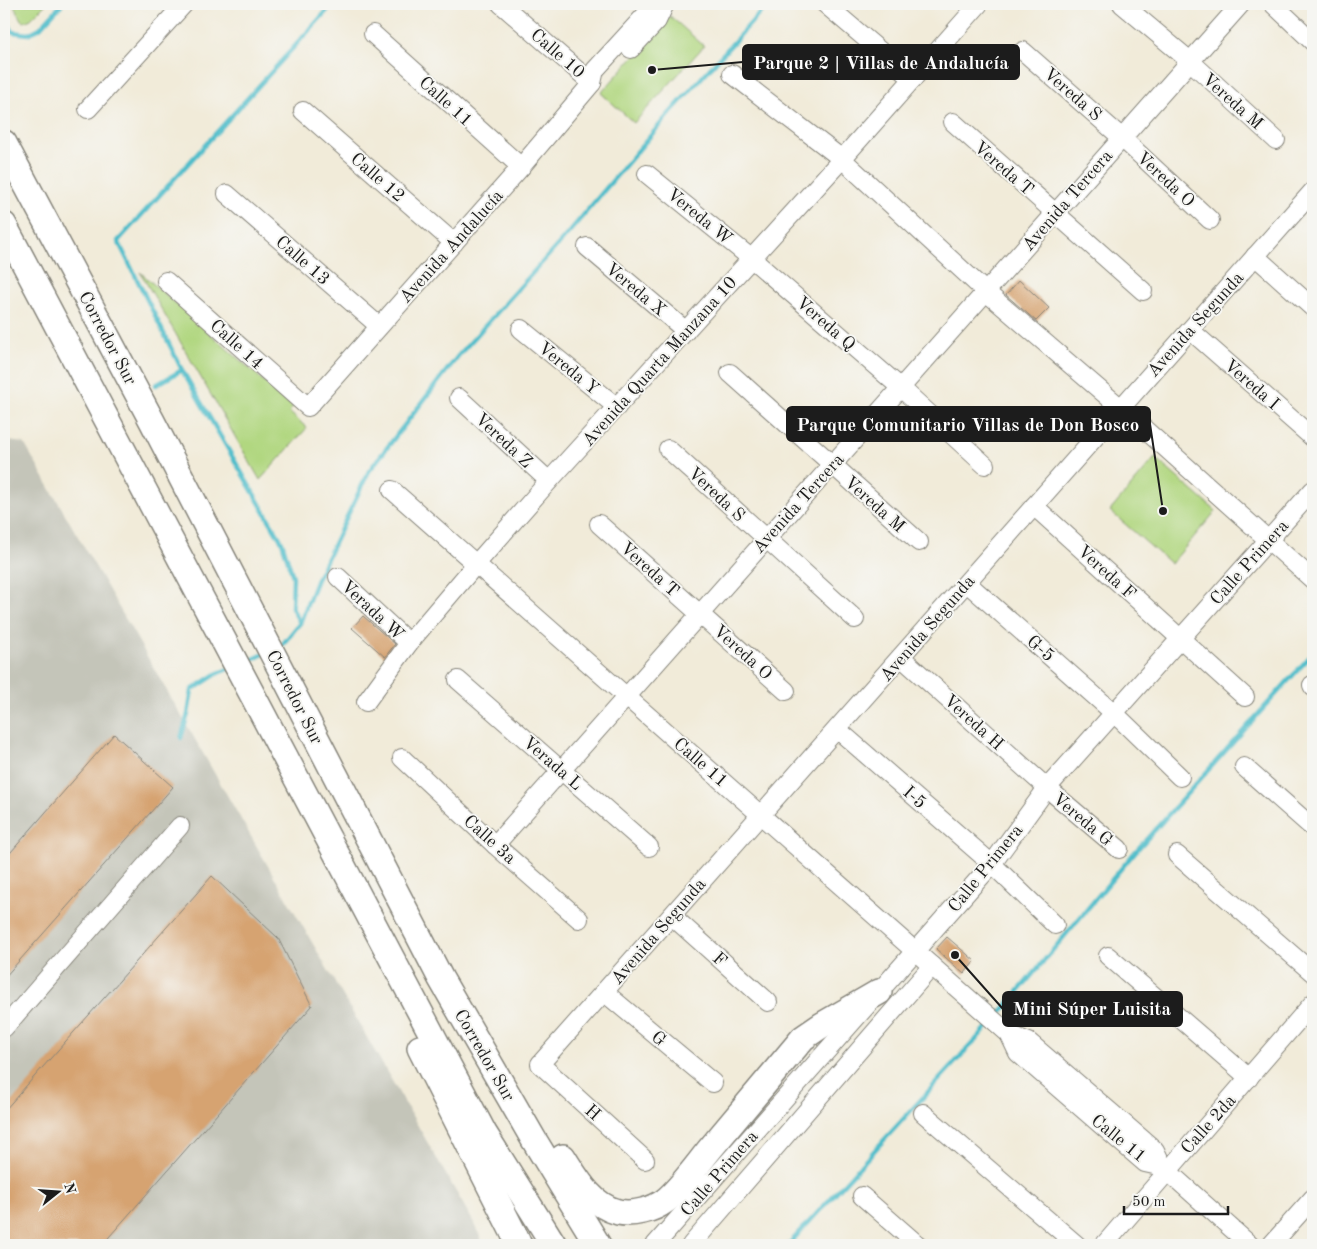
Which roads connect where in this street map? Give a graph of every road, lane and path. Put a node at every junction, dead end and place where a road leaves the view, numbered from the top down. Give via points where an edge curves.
1 (184, 4) edge
2 (501, 4) edge
3 (825, 4) edge
4 (979, 4) edge
5 (1122, 4) edge
6 (1241, 4) edge
7 (1273, 4) edge
8 (662, 5) edge
9 (373, 34) dead end
10 (1313, 42) edge
11 (1023, 51) dead end
12 (1190, 61) junction
13 (732, 74) dead end
14 (913, 78) junction
15 (592, 83) junction
16 (88, 109) dead end
17 (303, 112) dead end
18 (953, 122) dead end
19 (1122, 138) junction
20 (1276, 140) dead end
21 (4, 143) edge
22 (842, 159) junction
23 (521, 167) junction
24 (648, 174) dead end
25 (1313, 191) edge
26 (227, 194) dead end
27 (1056, 213) junction
28 (1210, 220) dead end
29 (4, 225) edge
30 (454, 243) junction
31 (587, 246) dead end
32 (1255, 256) junction
33 (752, 259) junction
34 (166, 281) dead end
35 (1143, 291) dead end
36 (986, 292) junction
37 (1313, 308) edge
38 (379, 326) junction
39 (521, 329) dead end
40 (1190, 330) junction
41 (686, 331) junction
42 (730, 373) dead end
43 (901, 388) junction
44 (459, 398) dead end
45 (308, 407) joint
46 (617, 407) junction
47 (1121, 408) junction
48 (1313, 438) edge
49 (668, 449) dead end
50 (832, 465) junction
51 (985, 465) dead end
52 (549, 481) junction
53 (392, 490) dead end
54 (1313, 490) edge
55 (1034, 506) junction
56 (599, 524) dead end
57 (766, 539) junction
58 (1269, 540) junction
59 (919, 542) dead end
60 (476, 564) junction
61 (338, 577) dead end
62 (1313, 580) edge
63 (967, 583) junction
64 (700, 614) junction
65 (855, 619) dead end
66 (1180, 639) junction
67 (409, 643) junction
68 (901, 656) junction
69 (458, 680) dead end
70 (786, 691) dead end
71 (627, 696) junction
72 (1246, 697) dead end
73 (366, 702) dead end
74 (1114, 713) junction
75 (837, 729) junction
76 (402, 758) dead end
77 (1244, 767) dead end
78 (562, 770) junction
79 (1180, 777) dead end
80 (1047, 788) junction
81 (761, 815) junction
82 (180, 826) dead end
83 (1313, 828) edge
84 (495, 845) junction
85 (648, 847) dead end
86 (1119, 849) dead end
87 (1177, 855) dead end
88 (992, 864) junction
89 (342, 866) junction
90 (672, 916) junction
91 (580, 919) dead end
92 (1056, 925) dead end
93 (916, 951) junction
94 (1108, 956) dead end
95 (932, 966) junction
96 (1313, 973) edge
97 (441, 979) junction
98 (604, 992) junction
99 (879, 992) junction
100 (768, 1002) dead end
101 (1313, 1003) edge
102 (4, 1028) edge
103 (540, 1064) joint
104 (1249, 1078) junction
105 (713, 1083) dead end
106 (923, 1113) dead end
107 (484, 1133) junction
108 (645, 1160) dead end
109 (1165, 1169) junction
110 (862, 1196) dead end
111 (1313, 1198) edge
112 (518, 1245) edge
113 (540, 1245) edge
114 (554, 1245) edge
115 (598, 1245) edge
116 (655, 1245) edge
117 (691, 1245) edge
118 (918, 1245) edge
119 (1077, 1245) edge
120 (1104, 1245) edge
121 (1250, 1245) edge
122 (1271, 1245) edge

1 - 16 street
2 - 15 street, Calle 10
3 - 14 street
4 - 14 street, Avenida Quarta Manzana 10
5 - 12 street, Vereda M
6 - 12 street, Avenida Tercera
7 - 10 street
8 - 15 street, Avenida Andalucía via 650,11 595,70
9 - 23 street, Calle 11
11 - 19 street, Vereda S
12 - 19 street, Avenida Tercera
12 - 20 street, Vereda M
13 - 22 street
14 - 22 street, Avenida Quarta Manzana 10
15 - 23 street, Avenida Andalucía
17 - 30 street, Calle 12
18 - 27 street, Vereda T
19 - 27 street, Avenida Tercera
19 - 28 street, Vereda O
21 - 97 highway, Corredor Sur
22 - 33 street, Avenida Quarta Manzana 10
22 - 36 street
23 - 30 street, Avenida Andalucía
24 - 33 street, Vereda W
25 - 32 street, Avenida Segunda
26 - 38 street, Calle 13
27 - 35 street
27 - 36 street, Avenida Tercera
29 - 89 highway, Corredor Sur
30 - 38 street, Avenida Andalucía
31 - 41 street, Vereda X
32 - 37 street
32 - 40 street, Avenida Segunda
33 - 41 street, Avenida Quarta Manzana 10
33 - 43 street, Vereda Q
34 - 45 street, Calle 14
36 - 43 street, Avenida Tercera
36 - 47 street
38 - 45 street, Avenida Andalucía
39 - 46 street, Vereda Y
40 - 47 street, Avenida Segunda
40 - 48 street, Vereda I
41 - 46 street, Avenida Quarta Manzana 10
42 - 50 street, Vereda M
43 - 50 street, Avenida Tercera
43 - 51 street, Vereda Q
44 - 52 street, Vereda Z
46 - 52 street, Avenida Quarta Manzana 10
47 - 55 street, Avenida Segunda
47 - 58 street
49 - 57 street, Vereda S
50 - 57 street, Avenida Tercera
50 - 59 street, Vereda M
52 - 60 street, Avenida Quarta Manzana 10
53 - 60 street, Calle 11
54 - 58 street, Calle Primera
55 - 63 street, Avenida Segunda
55 - 66 street, Vereda F
56 - 64 street, Vereda T
57 - 64 street, Avenida Tercera
57 - 65 street, Vereda S
58 - 62 street
58 - 66 street, Calle Primera
60 - 67 street, Avenida Quarta Manzana 10
60 - 71 street, Calle 11
61 - 67 street, Verada W
63 - 68 street, Avenida Segunda
63 - 74 street, G-5
64 - 70 street, Vereda O
64 - 71 street, Avenida Tercera
66 - 72 street, Vereda F
66 - 74 street, Calle Primera
67 - 73 street, Avenida Quarta Manzana 10
68 - 75 street, Avenida Segunda
68 - 80 street, Vereda H
69 - 78 street, Verada L
71 - 78 street, Avenida Tercera
71 - 81 street, Calle 11
74 - 79 street, G-5
74 - 80 street, Calle Primera
75 - 81 street, Avenida Segunda
75 - 88 street, I-5
76 - 84 street, Calle 3a
77 - 83 street
78 - 84 street, Avenida Tercera
78 - 85 street, Verada L
80 - 86 street, Vereda G
80 - 88 street, Calle Primera
81 - 90 street, Avenida Segunda
81 - 93 street, Calle 11
82 - 102 street
84 - 91 street, Calle 3a
87 - 96 street
88 - 92 street, I-5
88 - 93 street, Calle Primera
89 - 107 highway, Corredor Sur
89 - 112 highway via 420,1048
90 - 98 street, Avenida Segunda
90 - 100 street, F
93 - 95 street, Calle 11
93 - 99 street, Calle Primera
94 - 104 street
95 - 109 street, Calle 11 via 1005,1030 1029,1042 1083,1099 1155,1150
95 - 117 street, Calle Primera
97 - 99 highway via 595,1201 619,1212 631,1213 656,1207 666,1200 803,1038
97 - 115 highway, Corredor Sur
98 - 103 street, Avenida Segunda
98 - 105 street, G
99 - 116 street, Calle Primera
101 - 104 street, Calle 2da
103 - 108 street, H
104 - 109 street, Calle 2da
106 - 119 street
107 - 113 highway
107 - 114 highway, Corredor Sur
109 - 120 street, Calle 2da
109 - 121 street, Calle 11
110 - 118 street
111 - 122 street

